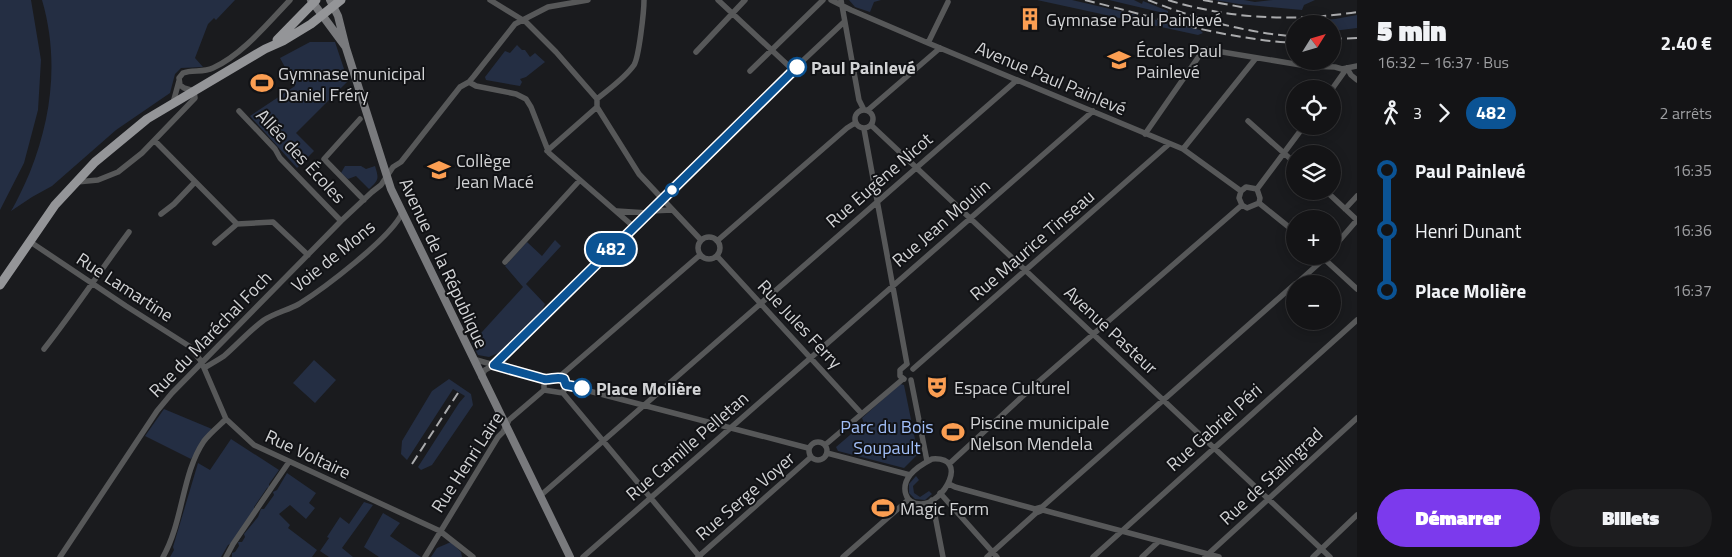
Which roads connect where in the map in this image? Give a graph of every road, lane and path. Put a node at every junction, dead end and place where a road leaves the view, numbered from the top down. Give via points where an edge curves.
1 (290, 0) edge
2 (490, 0) edge
3 (588, 0) edge
4 (644, 0) edge
5 (718, 0) edge
6 (745, 0) edge
7 (823, 0) edge
8 (831, 0) edge
9 (313, 1) edge
10 (335, 2) edge
11 (841, 2) edge
12 (948, 2) dead end
13 (549, 3) edge
14 (733, 13) junction
15 (322, 16) junction
16 (521, 20) junction
17 (844, 22) junction
18 (928, 43) junction
19 (274, 44) junction
20 (346, 48) junction
21 (940, 48) junction
22 (772, 50) junction
23 (696, 52) dead end
24 (1256, 58) junction
25 (1357, 66) edge
26 (1347, 68) junction
27 (793, 70) junction
28 (750, 71) dead end
29 (1018, 80) junction
30 (1338, 80) edge
31 (1357, 80) edge
32 (179, 81) junction
33 (469, 82) junction
34 (194, 91) junction
35 (597, 99) junction
36 (173, 103) junction
37 (597, 107) junction
38 (866, 110) junction
39 (239, 111) dead end
40 (1093, 111) junction
41 (360, 119) dead end
42 (1248, 121) dead end
43 (855, 123) junction
44 (871, 125) junction
45 (864, 129) junction
46 (1146, 134) junction
47 (1298, 135) edge
48 (154, 141) junction
49 (1170, 144) junction
50 (1183, 149) junction
51 (547, 151) junction
52 (1285, 153) junction
53 (916, 168) junction
54 (387, 176) junction
55 (580, 180) junction
56 (76, 182) junction
57 (195, 182) junction
58 (1257, 189) junction
59 (1241, 191) junction
60 (1357, 196) edge
61 (662, 199) junction
62 (364, 200) junction
63 (1336, 200) edge
64 (877, 201) junction
65 (1259, 203) junction
66 (1242, 205) junction
67 (1345, 209) junction
68 (672, 210) junction
69 (617, 211) junction
70 (649, 212) junction
71 (402, 213) junction
72 (161, 214) dead end
73 (969, 218) junction
74 (1357, 220) edge
75 (342, 221) junction
76 (237, 224) junction
77 (1286, 225) edge
78 (634, 227) junction
79 (129, 232) dead end
80 (1341, 239) edge
81 (701, 240) junction
82 (29, 241) junction
83 (717, 241) junction
84 (215, 243) dead end
85 (308, 255) junction
86 (700, 255) junction
87 (717, 256) junction
88 (505, 262) dead end
89 (1315, 265) edge
90 (1332, 265) edge
91 (1025, 271) junction
92 (1305, 275) edge
93 (91, 283) junction
94 (0, 285) edge
95 (892, 285) junction
96 (1357, 289) edge
97 (1286, 292) edge
98 (760, 303) junction
99 (1357, 320) edge
100 (1095, 335) junction
101 (44, 349) dead end
102 (810, 358) junction
103 (473, 359) junction
104 (201, 361) junction
105 (907, 364) junction
106 (494, 365) junction
107 (204, 368) junction
108 (914, 369) junction
109 (481, 376) junction
110 (559, 377) junction
111 (902, 378) junction
112 (544, 379) junction
113 (911, 380) junction
114 (566, 385) junction
115 (544, 390) junction
116 (563, 393) junction
117 (1163, 399) junction
118 (644, 405) junction
119 (861, 413) junction
120 (1357, 418) edge
121 (226, 419) junction
122 (506, 426) junction
123 (730, 427) junction
124 (603, 440) junction
125 (825, 445) junction
126 (1214, 447) junction
127 (808, 448) junction
128 (827, 453) junction
129 (811, 457) junction
130 (927, 461) junction
131 (289, 462) junction
132 (948, 464) junction
133 (910, 475) junction
134 (949, 484) junction
135 (940, 493) junction
136 (540, 496) junction
137 (651, 498) junction
138 (1269, 499) junction
139 (908, 500) junction
140 (932, 500) junction
141 (1043, 509) junction
142 (1036, 511) junction
143 (1357, 516) edge
144 (440, 532) junction
145 (1120, 532) junction
146 (1158, 542) junction
147 (1321, 549) junction
148 (995, 555) edge
149 (584, 556) edge
150 (1206, 556) edge
151 (60, 557) edge
152 (163, 557) edge
153 (226, 557) edge
154 (425, 557) edge
155 (473, 557) edge
156 (570, 557) edge
157 (699, 557) edge
158 (843, 557) edge
159 (943, 557) edge
160 (987, 557) edge
161 (1093, 557) edge
162 (1142, 557) edge
163 (1219, 557) edge
164 (1312, 557) edge
165 (1330, 557) edge

1 - 32 street via 236,54 205,72 183,73
2 - 16 street
3 - 13 street, Rue du Maréchal Foch
4 - 35 street via 635,64
5 - 14 street
6 - 14 street
7 - 22 street
8 - 11 street, Avenue Paul Painlevé
9 - 15 main road
9 - 19 main road
10 - 15 main road
10 - 20 main road, Avenue de la République
11 - 17 street
11 - 18 street, Avenue Paul Painlevé
12 - 18 street
13 - 16 street, Rue du Maréchal Foch
14 - 22 street
14 - 23 street
15 - 19 main road
15 - 20 main road
16 - 33 street, Rue du Maréchal Foch via 508,31
16 - 35 street via 556,52
17 - 27 street
17 - 38 street via 859,100
18 - 21 street, Avenue Paul Painlevé
19 - 34 main road
20 - 54 main road, Avenue de la République
21 - 29 street, Avenue Paul Painlevé
21 - 38 street
22 - 27 street
22 - 28 street
24 - 26 street
24 - 46 street via 1204,50
24 - 50 street
25 - 26 street
26 - 30 street
26 - 31 street
27 - 61 street
29 - 40 street, Avenue Paul Painlevé
29 - 53 street, Rue Eugène Nicot
32 - 34 street via 183,88
32 - 36 street
33 - 51 street via 526,99
33 - 54 street, Rue du Maréchal Foch via 460,87
34 - 36 main road
34 - 48 street via 195,98
35 - 37 street
36 - 56 main road via 126,136
37 - 51 street
37 - 61 street via 639,174
38 - 43 street via 856,113
38 - 44 street via 873,117
39 - 75 street, Allée des Écoles
40 - 46 street, Avenue Paul Painlevé
40 - 73 street, Rue Jean Moulin
41 - 62 street via 324,158
42 - 52 street
43 - 45 street
43 - 83 street
44 - 45 street
44 - 53 street, Avenue Pasteur
45 - 64 street
46 - 49 street, Avenue Paul Painlevé
47 - 52 street
48 - 56 street via 118,172 98,180
48 - 57 street
49 - 50 street, Avenue Paul Painlevé
49 - 91 street, Rue Maurice Tinseau
50 - 59 street, Avenue Paul Painlevé
51 - 55 street
52 - 58 street
53 - 64 street, Rue Eugène Nicot
53 - 73 street, Avenue Pasteur
54 - 62 street, Rue du Maréchal Foch via 382,185
54 - 71 main road, Avenue de la République
55 - 69 street
55 - 88 street
56 - 82 main road
57 - 72 street
57 - 76 street
58 - 59 street via 1251,187
58 - 65 street
59 - 66 street
60 - 67 street
61 - 68 street
61 - 70 street
62 - 75 street, Rue du Maréchal Foch
63 - 67 street
64 - 95 street
64 - 98 street, Rue Eugène Nicot
65 - 66 street via 1248,208
65 - 77 street
66 - 100 street
67 - 74 street
68 - 70 street
68 - 81 street
69 - 70 street
69 - 78 street
70 - 78 street
71 - 103 main road, Avenue de la République
71 - 107 street, Voie de Mons via 378,242 317,291 297,305 266,319 222,357
73 - 91 street, Avenue Pasteur
73 - 95 street, Rue Jean Moulin
74 - 80 street
75 - 85 street, Rue du Maréchal Foch
76 - 84 street
76 - 85 street via 273,222
78 - 106 street
79 - 93 street
81 - 83 street via 708,237
81 - 86 street
82 - 93 street, Rue Lamartine
82 - 94 main road
83 - 87 street via 720,250
85 - 104 street, Rue du Maréchal Foch
86 - 87 street via 708,260
86 - 110 street
87 - 98 street, Rue Jules Ferry
89 - 92 street
90 - 96 street
91 - 100 street, Avenue Pasteur
91 - 108 street, Rue Maurice Tinseau
93 - 101 street
93 - 104 street, Rue Lamartine via 186,344
95 - 102 street, Rue Jean Moulin
95 - 105 street
97 - 117 street
98 - 102 street, Rue Jules Ferry
98 - 118 street, Rue Eugène Nicot
99 - 126 street, Rue Gabriel Péri
100 - 117 street, Avenue Pasteur
100 - 132 street
102 - 119 street, Rue Jules Ferry
102 - 123 street, Rue Camille Pelletan
103 - 106 street
103 - 109 main road, Avenue de la République
104 - 107 street, Rue Voltaire
104 - 151 street, Rue du Maréchal Foch via 157,411
105 - 108 street
105 - 111 street via 900,370
106 - 109 street
106 - 112 street
107 - 121 street, Rue Voltaire
108 - 113 street
109 - 122 main road, Avenue de la République
110 - 112 street
110 - 114 street
111 - 113 street
111 - 119 street
112 - 115 street
113 - 130 street
114 - 116 street
114 - 118 street
115 - 116 street
115 - 122 street, Rue Henri Laire
116 - 124 street
117 - 126 street, Avenue Pasteur
117 - 141 street
118 - 123 street
118 - 124 street, Rue Eugène Nicot
119 - 125 street
120 - 138 street, Rue de Stalingrad
121 - 131 street, Rue Voltaire via 254,446
121 - 152 street via 205,440 194,460 171,543
122 - 136 main road, Avenue de la République
122 - 144 street, Rue Henri Laire
123 - 127 street
123 - 137 street, Rue Camille Pelletan
124 - 136 street, Rue Eugène Nicot
124 - 137 street
125 - 127 street via 816,441
125 - 128 street
126 - 138 street, Avenue Pasteur
126 - 145 street, Rue Gabriel Péri
127 - 129 street
128 - 129 street via 820,460
128 - 133 street
129 - 157 street, Rue Serge Voyer
130 - 132 street via 938,459
130 - 133 street
131 - 144 street, Rue Voltaire
131 - 153 street
132 - 134 street via 952,475
133 - 139 street via 905,488
134 - 135 street
134 - 142 street
135 - 140 street
135 - 148 street
136 - 156 main road, Avenue de la République
137 - 149 street, Rue Camille Pelletan
137 - 157 street
138 - 147 street, Avenue Pasteur
138 - 150 street, Rue de Stalingrad
139 - 140 street via 920,504
139 - 158 street
140 - 159 street
141 - 142 street
141 - 145 street
142 - 148 street
143 - 147 street
144 - 154 street, Rue Henri Laire
144 - 155 street, Rue Voltaire
145 - 146 street
145 - 161 street, Rue Gabriel Péri
146 - 150 street
146 - 162 street
147 - 164 street
147 - 165 street, Avenue Pasteur
148 - 160 street
150 - 163 street

